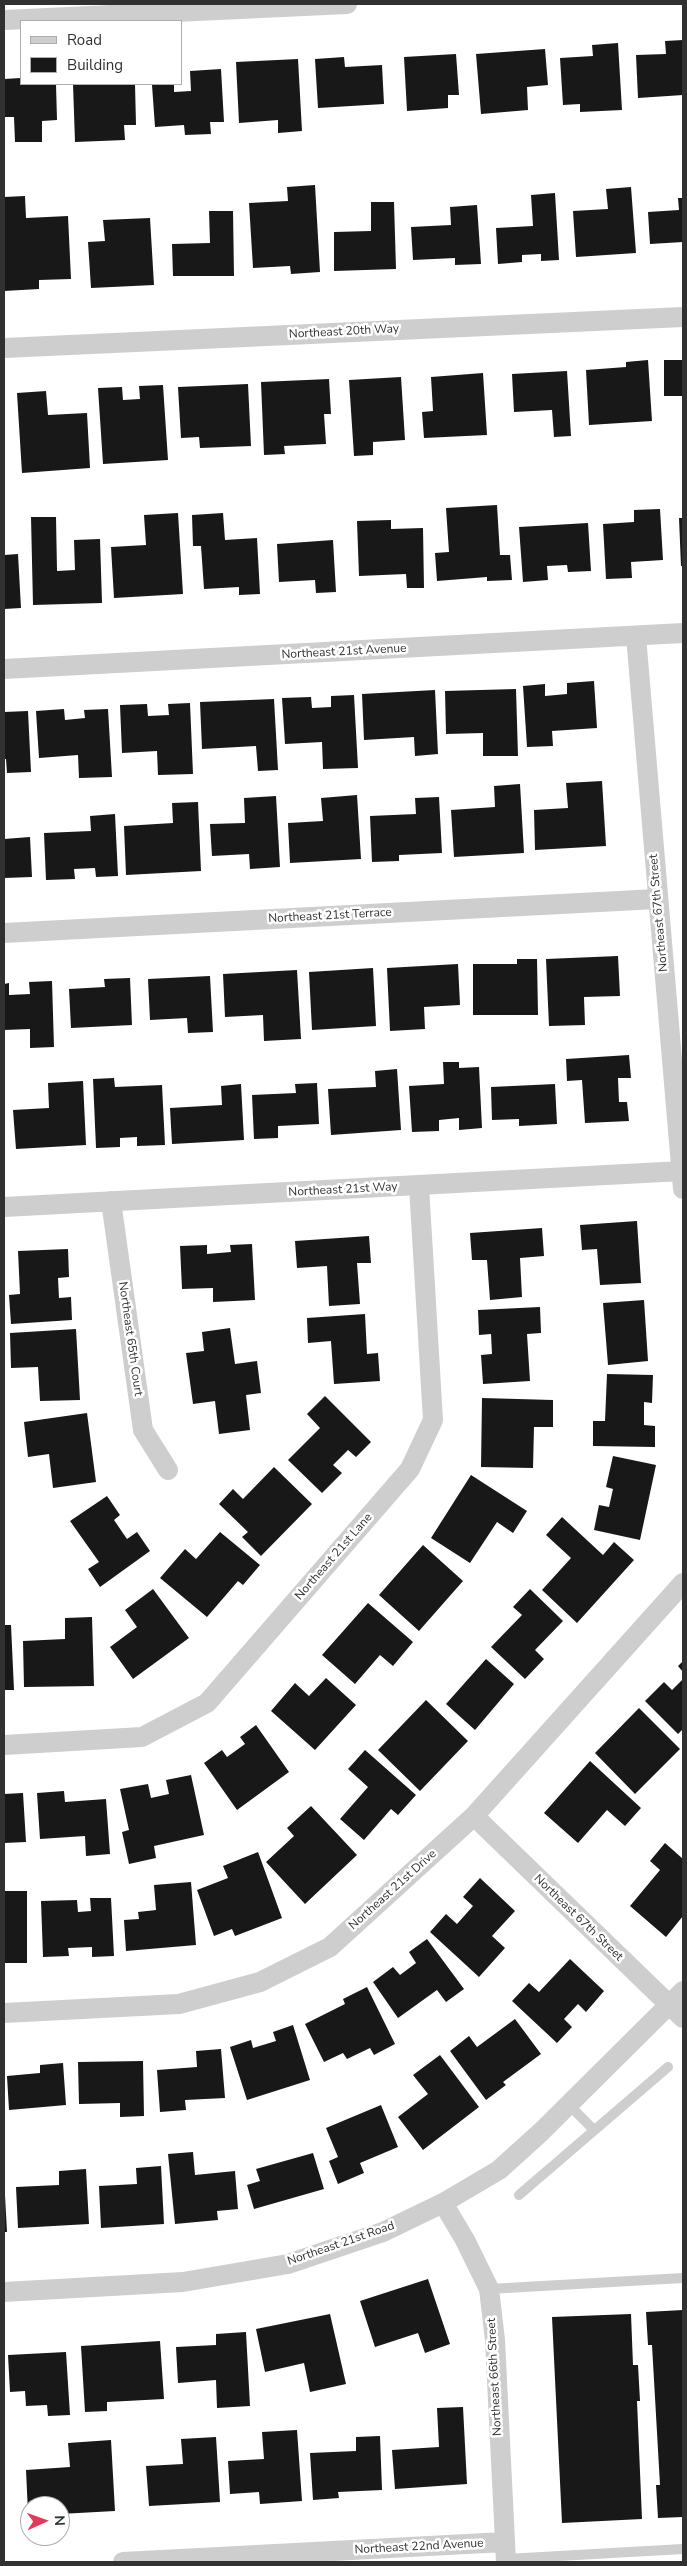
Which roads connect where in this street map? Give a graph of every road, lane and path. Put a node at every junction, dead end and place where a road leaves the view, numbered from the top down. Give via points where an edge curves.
1 (347, 4) edge
2 (4, 20) edge
3 (683, 317) edge
4 (4, 348) edge
5 (683, 633) edge
6 (636, 636) junction
7 (4, 669) edge
8 (657, 899) junction
9 (4, 933) edge
10 (682, 1180) edge
11 (419, 1186) junction
12 (110, 1201) junction
13 (4, 1206) edge
14 (168, 1470) dead end
15 (683, 1583) edge
16 (4, 1745) edge
17 (474, 1816) junction
18 (683, 1992) edge
19 (676, 2012) edge
20 (4, 2013) edge
21 (668, 2067) dead end
22 (569, 2105) junction
23 (594, 2130) junction
24 (519, 2195) dead end
25 (443, 2203) junction
26 (683, 2278) edge
27 (489, 2290) junction
28 (4, 2292) edge
29 (683, 2549) edge
30 (506, 2555) edge
31 (124, 2562) edge

1 - 2 street
3 - 4 street, Northeast 20th Way
5 - 6 street, Northeast 21st Avenue
6 - 7 street, Northeast 21st Avenue
6 - 8 street, Northeast 67th Street
8 - 9 street, Northeast 21st Terrace
8 - 10 street, Northeast 67th Street
10 - 11 street, Northeast 21st Way
11 - 12 street, Northeast 21st Way
11 - 16 street, Northeast 21st Lane via 433,1420 410,1469 207,1703 142,1738
12 - 13 street, Northeast 21st Way
12 - 14 street, Northeast 65th Court via 143,1430
15 - 17 street, Northeast 21st Drive
17 - 19 street, Northeast 67th Street
17 - 20 street, Northeast 21st Drive via 330,1947 260,1982 179,2004
18 - 19 street, Northeast 21st Road
19 - 22 street, Northeast 21st Road
21 - 23 lane
22 - 23 lane
22 - 25 street, Northeast 21st Road via 499,2170
23 - 24 lane
25 - 27 street, Northeast 66th Street
25 - 28 street, Northeast 21st Road via 383,2232 288,2264 183,2282
26 - 27 lane
27 - 30 street, Northeast 66th Street via 495,2340
29 - 30 lane
30 - 31 street, Northeast 22nd Avenue

